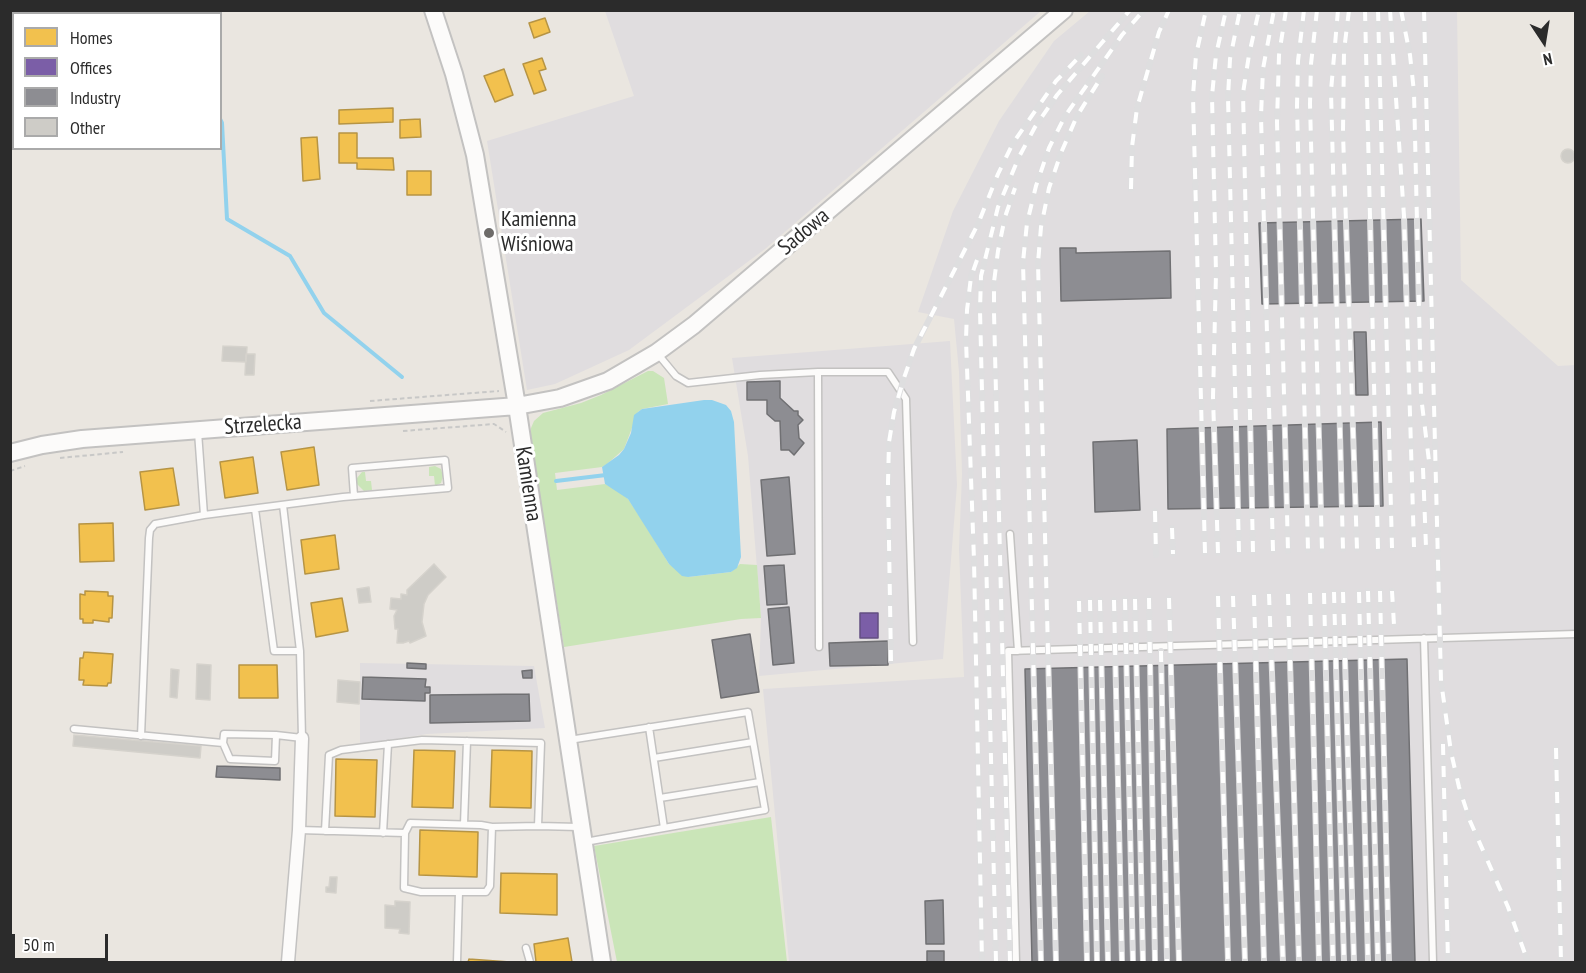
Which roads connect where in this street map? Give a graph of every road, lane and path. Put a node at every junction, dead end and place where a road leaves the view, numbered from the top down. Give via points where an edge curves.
1 (68, 10) edge
2 (433, 10) edge
3 (1064, 10) edge
4 (47, 12) edge
5 (656, 352) junction
6 (818, 372) junction
7 (517, 406) junction
8 (198, 430) junction
9 (400, 431) dead end
10 (521, 440) junction
11 (127, 452) dead end
12 (10, 453) edge
13 (51, 459) dead end
14 (30, 464) dead end
15 (10, 471) edge
16 (354, 496) junction
17 (283, 505) junction
18 (255, 509) junction
19 (204, 515) junction
20 (1010, 534) dead end
21 (1575, 634) edge
22 (1424, 638) junction
23 (913, 642) dead end
24 (819, 647) dead end
25 (300, 651) junction
26 (1018, 651) junction
27 (649, 728) junction
28 (74, 729) dead end
29 (276, 735) junction
30 (141, 736) junction
31 (302, 738) junction
32 (568, 740) junction
33 (467, 741) junction
34 (753, 742) junction
35 (223, 743) junction
36 (388, 744) junction
37 (654, 758) junction
38 (760, 782) junction
39 (660, 798) junction
40 (464, 824) junction
41 (538, 826) junction
42 (492, 827) junction
43 (664, 828) junction
44 (299, 830) junction
45 (325, 831) junction
46 (383, 833) junction
47 (405, 833) junction
48 (583, 835) junction
49 (459, 892) junction
50 (526, 948) dead end
51 (288, 963) edge
52 (457, 963) edge
53 (530, 963) edge
54 (602, 963) edge
55 (1016, 963) edge
56 (1433, 963) edge

1 - 4 street
2 - 7 street, Kamienna via 475,155
3 - 5 street, Sadowa via 694,325
5 - 6 lane via 676,376 688,383
5 - 7 street, Sadowa via 594,386 560,398
6 - 23 lane via 888,372 906,399
6 - 24 lane
7 - 8 street, Strzelecka
7 - 10 street, Kamienna
8 - 12 street, Strzelecka via 82,439
8 - 19 lane
9 - 10 path via 494,424 513,443
10 - 32 street, Kamienna
11 - 13 path
14 - 15 path
16 - 16 lane via 448,488 445,460 352,468
16 - 17 lane
17 - 18 lane
17 - 25 lane
18 - 19 lane
18 - 25 lane via 274,651
19 - 30 lane via 155,524 150,530
20 - 26 lane
21 - 22 lane
22 - 26 lane
22 - 56 lane
25 - 31 lane
26 - 55 lane via 1008,651
27 - 32 lane
27 - 34 lane via 748,712
27 - 37 lane
28 - 30 lane
29 - 31 lane
29 - 35 lane via 224,734
29 - 35 lane via 275,761 230,759
30 - 35 lane
31 - 44 street
32 - 48 street, Kamienna
33 - 36 lane
33 - 40 lane
33 - 41 lane via 541,743
34 - 37 lane
34 - 38 lane
36 - 45 lane via 329,755
36 - 46 lane
37 - 39 lane
38 - 39 lane
38 - 43 lane via 765,810
39 - 43 lane
40 - 42 lane
40 - 47 lane via 410,823
41 - 42 lane
41 - 48 lane
42 - 49 lane via 490,886 486,892
43 - 48 lane
44 - 45 lane
44 - 51 street
45 - 46 lane
46 - 47 lane
47 - 49 lane via 404,888
48 - 54 street, Kamienna
49 - 52 lane
50 - 53 lane

